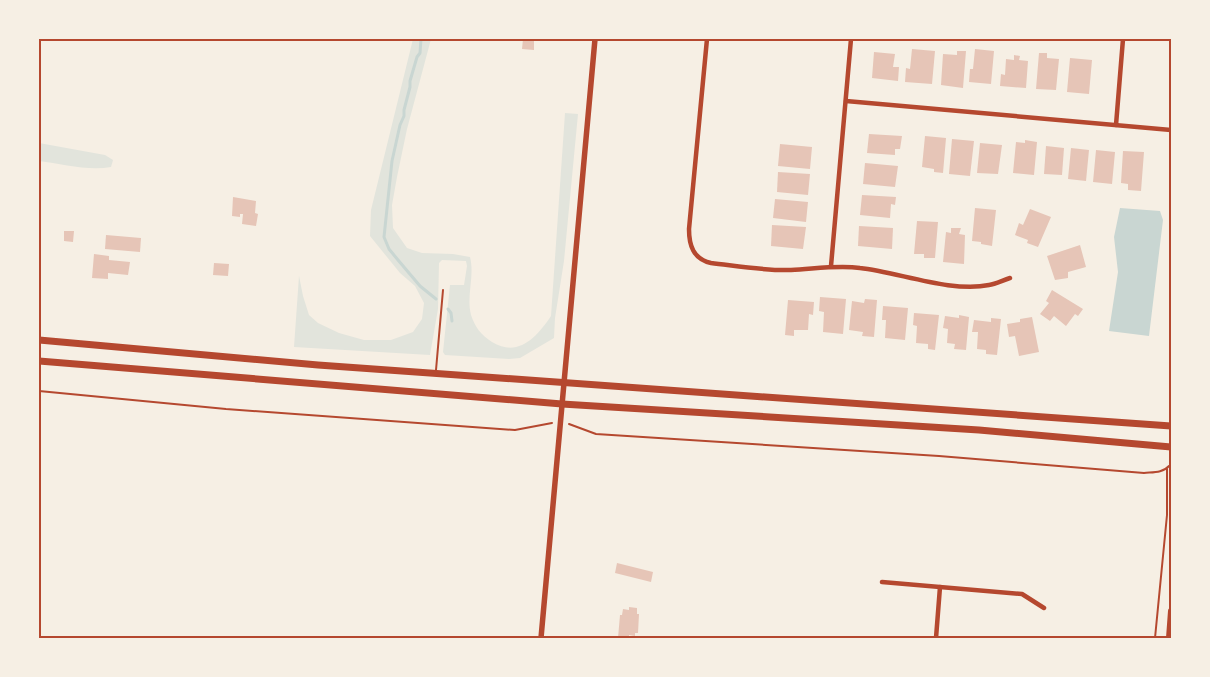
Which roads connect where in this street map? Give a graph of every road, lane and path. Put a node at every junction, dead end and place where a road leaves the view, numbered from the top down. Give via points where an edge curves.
1 (595, 39) edge
2 (707, 39) edge
3 (851, 39) edge
4 (1123, 39) edge
5 (846, 101) junction
6 (1116, 125) junction
7 (1171, 130) edge
8 (831, 266) junction
9 (1010, 278) dead end
10 (443, 290) dead end
11 (39, 340) edge
12 (39, 361) edge
13 (436, 373) junction
14 (564, 381) junction
15 (39, 391) edge
16 (562, 404) junction
17 (560, 422) junction
18 (1171, 426) edge
19 (1171, 448) edge
20 (1169, 466) dead end
21 (1167, 469) junction
22 (882, 582) dead end
23 (940, 586) junction
24 (1044, 608) dead end
25 (1171, 611) edge
26 (541, 638) edge
27 (936, 638) edge
28 (1155, 638) edge
29 (1169, 638) edge

1 - 14 street
2 - 8 street via 689,229 693,251 704,262 711,263 790,270
3 - 5 street
4 - 6 street
5 - 6 street
5 - 8 street
6 - 7 street
8 - 9 street via 963,286 990,285
10 - 13 lane
11 - 13 main road
12 - 16 main road
13 - 14 main road
14 - 16 street
14 - 18 main road
15 - 17 path via 515,430
16 - 17 street
16 - 19 main road via 979,430
17 - 21 path via 596,434 1144,473
17 - 26 street
20 - 21 path
21 - 28 path via 1167,515
22 - 23 street
23 - 24 street via 1022,594
23 - 27 street
25 - 29 main road

